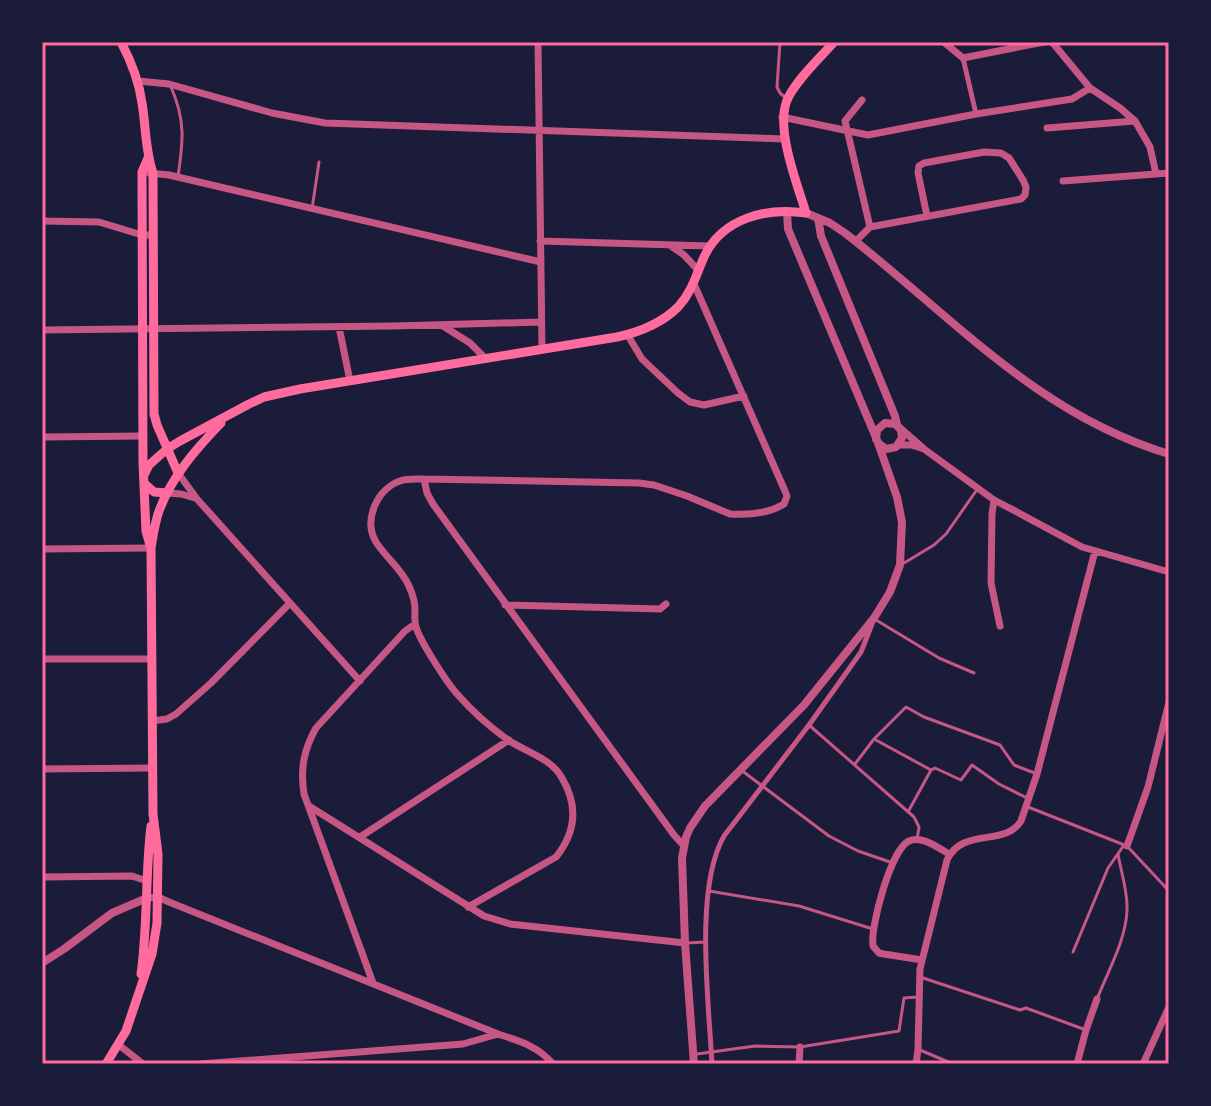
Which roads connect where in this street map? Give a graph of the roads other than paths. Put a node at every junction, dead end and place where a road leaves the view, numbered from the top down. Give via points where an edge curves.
1 (121, 42) edge
2 (538, 42) edge
3 (780, 42) edge
4 (834, 42) edge
5 (1044, 42) edge
6 (1052, 42) edge
7 (946, 44) edge
8 (963, 58) junction
9 (138, 81) junction
10 (169, 84) junction
11 (1090, 88) junction
12 (787, 99) junction
13 (862, 100) dead end
14 (976, 114) junction
15 (782, 117) junction
16 (1135, 121) junction
17 (1047, 128) dead end
18 (539, 131) junction
19 (848, 132) junction
20 (785, 139) junction
21 (319, 162) dead end
22 (148, 173) junction
23 (1169, 173) edge
24 (1156, 174) junction
25 (178, 177) junction
26 (1063, 181) dead end
27 (312, 209) junction
28 (787, 211) junction
29 (806, 213) junction
30 (927, 216) junction
31 (818, 218) junction
32 (42, 221) edge
33 (870, 227) junction
34 (142, 235) junction
35 (154, 235) junction
36 (540, 241) junction
37 (856, 241) junction
38 (669, 245) junction
39 (710, 246) junction
40 (541, 262) junction
41 (699, 271) junction
42 (694, 284) junction
43 (541, 322) junction
44 (441, 324) junction
45 (339, 327) junction
46 (143, 329) junction
47 (154, 329) junction
48 (42, 330) edge
49 (627, 334) junction
50 (542, 349) junction
51 (486, 359) junction
52 (350, 381) junction
53 (744, 396) junction
54 (226, 417) junction
55 (898, 426) junction
56 (143, 436) junction
57 (42, 437) edge
58 (162, 437) junction
59 (877, 441) junction
60 (897, 446) junction
61 (167, 449) junction
62 (924, 449) junction
63 (1169, 454) edge
64 (156, 459) junction
65 (178, 473) junction
66 (890, 477) junction
67 (144, 479) junction
68 (424, 479) junction
69 (978, 488) junction
70 (167, 493) junction
71 (197, 499) junction
72 (994, 500) junction
73 (151, 548) junction
74 (42, 549) edge
75 (1095, 551) junction
76 (900, 565) junction
77 (1169, 572) edge
78 (290, 603) junction
79 (666, 604) dead end
80 (505, 605) junction
81 (874, 618) junction
82 (415, 624) junction
83 (1000, 626) dead end
84 (42, 659) edge
85 (152, 659) junction
86 (974, 673) dead end
87 (360, 681) junction
88 (1169, 702) edge
89 (152, 721) junction
90 (809, 725) junction
91 (874, 739) junction
92 (509, 740) junction
93 (855, 764) junction
94 (153, 768) junction
95 (42, 769) edge
96 (741, 770) junction
97 (931, 770) junction
98 (1037, 774) junction
99 (763, 785) junction
100 (1027, 802) junction
101 (308, 805) junction
102 (908, 812) junction
103 (153, 814) junction
104 (360, 837) junction
105 (917, 840) junction
106 (684, 846) junction
107 (1126, 846) junction
108 (949, 854) junction
109 (1118, 854) junction
110 (894, 863) junction
111 (42, 877) edge
112 (147, 881) junction
113 (709, 891) junction
114 (1169, 891) edge
115 (152, 897) junction
116 (468, 907) junction
117 (873, 929) junction
118 (706, 942) junction
119 (685, 943) junction
120 (1073, 952) dead end
121 (922, 960) junction
122 (42, 963) edge
123 (919, 976) junction
124 (373, 983) junction
125 (918, 997) junction
126 (1097, 999) joint
127 (1169, 1007) edge
128 (1086, 1030) junction
129 (498, 1034) junction
130 (119, 1045) junction
131 (800, 1047) junction
132 (918, 1049) junction
133 (711, 1053) junction
134 (694, 1059) edge
135 (106, 1064) edge
136 (143, 1064) edge
137 (200, 1064) edge
138 (553, 1064) edge
139 (712, 1064) edge
140 (799, 1064) edge
141 (916, 1064) edge
142 (953, 1064) edge
143 (1077, 1064) edge
144 (1143, 1064) edge

1 - 9 main road
2 - 18 street
3 - 12 lane via 777,87
4 - 12 main road
5 - 8 street
6 - 11 street
7 - 8 street
8 - 14 street
9 - 10 street
9 - 22 main road
10 - 18 street via 325,123
10 - 25 lane via 182,123
11 - 14 street via 1072,99
11 - 16 street
12 - 15 main road
13 - 19 street via 845,121
14 - 19 street via 868,135
15 - 19 street
15 - 20 main road
16 - 17 street
16 - 24 street via 1150,147
18 - 20 street
18 - 36 street
19 - 33 street
20 - 29 main road
21 - 27 lane
22 - 25 street
22 - 34 main road
22 - 35 main road
23 - 24 street
24 - 26 street
25 - 27 street
27 - 40 street
28 - 29 main road
28 - 39 main road via 740,220
28 - 59 street via 788,229
29 - 31 street
30 - 30 street via 1021,199 1026,191 1023,180 1001,153 921,164
30 - 33 street
31 - 37 street
31 - 55 street
32 - 34 street via 99,222
33 - 37 street
34 - 35 street
34 - 46 main road
35 - 47 main road
36 - 38 street
36 - 40 street
37 - 63 street via 1042,394 1120,437
38 - 39 street
38 - 41 street
39 - 41 main road
40 - 43 street
41 - 42 main road
42 - 49 main road via 667,316
42 - 53 street
43 - 44 street
43 - 50 street
44 - 45 street
44 - 51 street
45 - 47 street
45 - 52 street
46 - 47 street
46 - 48 street
46 - 56 main road
47 - 58 main road via 154,414
49 - 50 main road
49 - 53 street via 642,359 690,402 704,405
50 - 51 main road
51 - 52 main road
52 - 54 main road via 264,397
53 - 68 street via 785,491 786,500 777,509 730,514 639,483
54 - 61 main road
54 - 65 main road
55 - 59 street via 882,424
55 - 60 street via 902,434
55 - 62 street
56 - 57 street
56 - 58 main road
56 - 67 main road
58 - 61 main road
59 - 60 street via 886,449
59 - 66 street
60 - 62 street
60 - 66 street
61 - 64 main road
61 - 65 main road
62 - 69 street
64 - 65 main road
64 - 67 main road
65 - 70 main road
65 - 71 street
66 - 76 street via 902,522
67 - 70 main road via 154,492
67 - 73 main road
68 - 80 street via 433,504
68 - 82 street via 406,480 383,492 371,527 377,543 403,572 415,605
69 - 72 street
69 - 76 lane via 946,534
70 - 71 street
70 - 73 main road
71 - 78 street
72 - 75 street
72 - 83 street via 991,583
73 - 74 street
73 - 85 main road
75 - 77 street
75 - 98 street
76 - 81 street
78 - 87 street
78 - 89 street via 176,714
79 - 80 street via 660,609
80 - 106 street
81 - 86 lane
81 - 90 street via 861,652
81 - 96 street via 804,705
82 - 87 street
82 - 92 street via 456,693
84 - 85 street
85 - 89 main road
87 - 101 street via 307,745 301,779
88 - 107 street via 1148,787
89 - 94 main road
90 - 93 lane
90 - 99 street
91 - 93 lane
91 - 97 lane
91 - 98 lane via 906,707 1000,745 1014,765
92 - 104 street
92 - 116 street via 540,756 561,775 574,815 571,830 556,857
93 - 102 lane
94 - 95 street
94 - 103 main road
96 - 99 lane
96 - 106 street via 697,815
97 - 100 lane via 961,780 972,765
97 - 102 lane
98 - 100 street
99 - 110 lane via 829,836
99 - 113 street via 719,844
100 - 107 lane
100 - 108 street via 1010,832 976,838
101 - 104 street
101 - 124 street
102 - 105 lane via 918,822
103 - 112 main road
103 - 115 main road via 158,854
104 - 116 street
105 - 108 street
105 - 110 street via 906,842
106 - 119 street
107 - 109 lane
107 - 114 lane
108 - 121 street
109 - 120 lane
109 - 126 lane via 1126,921
110 - 117 street
111 - 112 street via 132,876
112 - 115 main road via 155,890
113 - 117 lane via 799,906
113 - 118 street
115 - 122 street via 112,913
115 - 124 street
115 - 130 main road via 157,923 152,954
116 - 119 street via 510,924
117 - 121 street via 873,946 879,953
118 - 119 lane
118 - 133 street
119 - 134 street
121 - 123 street
123 - 125 street
123 - 128 lane
124 - 129 street
125 - 131 lane via 904,998 899,1031
125 - 132 street
126 - 128 street
127 - 144 street
128 - 143 street
129 - 137 street via 463,1044
129 - 138 street via 530,1045
130 - 135 main road
130 - 136 street
131 - 133 lane via 755,1046
131 - 140 street
132 - 141 street
132 - 142 lane
133 - 134 lane
133 - 139 street

